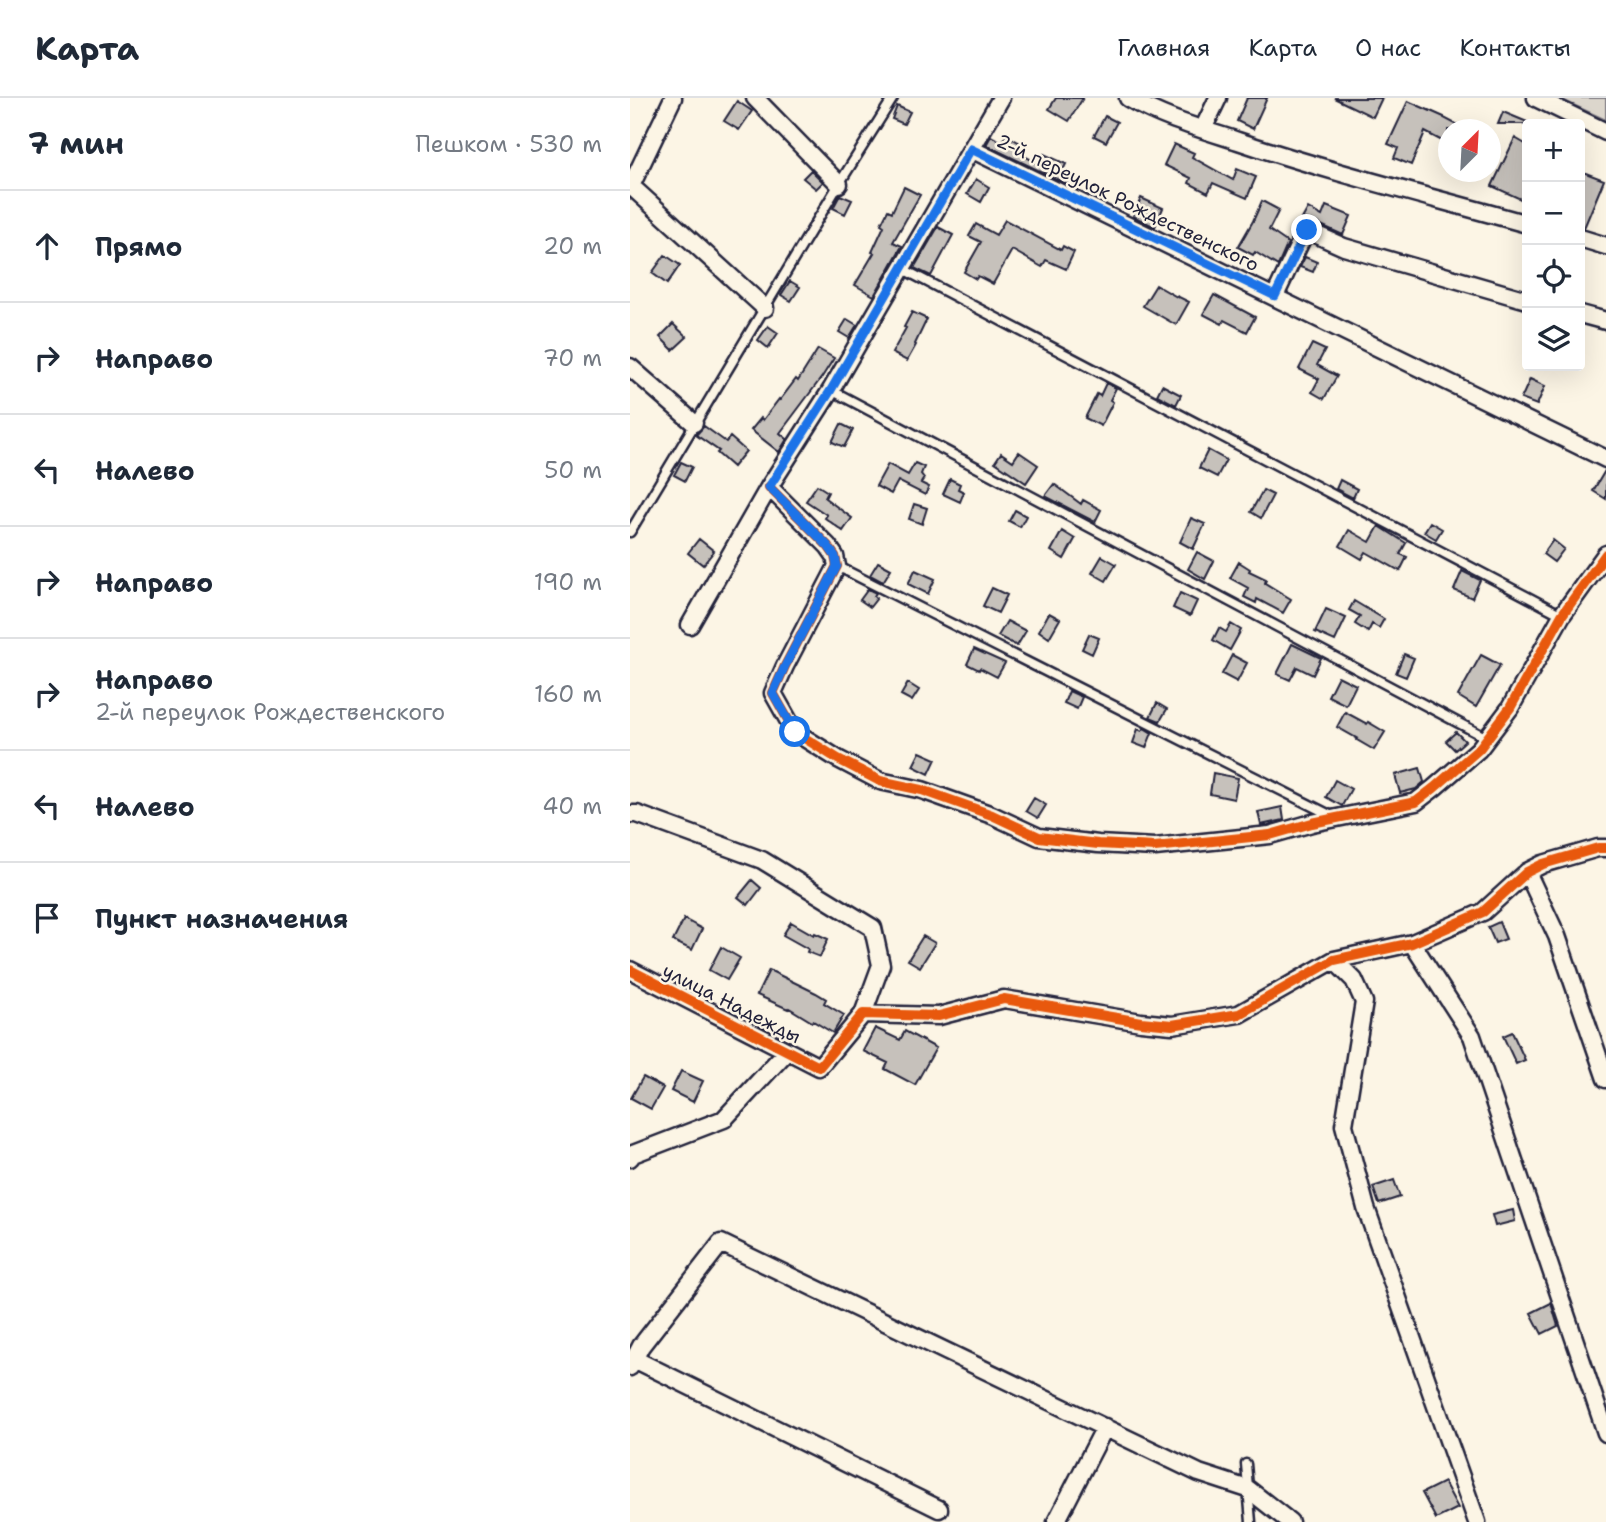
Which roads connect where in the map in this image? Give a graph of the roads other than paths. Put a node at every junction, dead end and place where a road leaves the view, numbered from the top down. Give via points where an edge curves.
1 (673, 98) edge
2 (755, 98) edge
3 (893, 98) edge
4 (1001, 98) edge
5 (1128, 98) edge
6 (1218, 98) edge
7 (1536, 98) edge
8 (1203, 129) junction
9 (1606, 132) edge
10 (971, 149) junction
11 (839, 184) junction
12 (631, 187) edge
13 (1522, 223) edge
14 (1585, 240) edge
15 (1606, 246) edge
16 (901, 268) junction
17 (1275, 296) junction
18 (1522, 299) edge
19 (765, 309) junction
20 (1585, 315) edge
21 (1606, 321) edge
22 (630, 367) edge
23 (831, 390) junction
24 (694, 423) junction
25 (1606, 458) edge
26 (769, 487) junction
27 (630, 532) edge
28 (1606, 554) edge
29 (837, 566) junction
30 (1562, 615) junction
31 (690, 625) dead end
32 (1487, 738) junction
33 (630, 814) edge
34 (1338, 819) junction
35 (1606, 848) edge
36 (1527, 872) junction
37 (1412, 943) junction
38 (1334, 960) junction
39 (630, 970) edge
40 (863, 1014) junction
41 (787, 1051) junction
42 (1606, 1079) edge
43 (630, 1158) edge
44 (632, 1363) edge
45 (1105, 1427) junction
46 (1606, 1433) edge
47 (1246, 1464) dead end
48 (1248, 1489) junction
49 (939, 1509) dead end
50 (1056, 1522) edge
51 (1251, 1522) edge
52 (1290, 1522) edge
53 (1477, 1522) edge

1 - 12 street
2 - 11 street
3 - 11 lane
4 - 10 street
5 - 8 street
6 - 8 street
7 - 9 street
8 - 13 street
10 - 16 street
10 - 17 street, 2-й переулок Рождественского
11 - 19 lane
12 - 19 street
14 - 15 street
16 - 23 street
16 - 30 lane
17 - 18 street via 1307,230 1344,247
17 - 25 street, 2-й переулок Рождественского
19 - 24 lane
20 - 21 street
22 - 24 street
23 - 26 street
23 - 32 lane
24 - 27 lane
26 - 29 street via 828,546
26 - 31 street
28 - 30 street
29 - 34 lane
29 - 34 street via 773,693 795,732 838,759 880,780 992,815 1039,837 1155,847 1270,835
30 - 32 street via 1510,708
32 - 34 street via 1416,802
33 - 40 street via 762,860 873,928 881,965
35 - 36 street
36 - 37 street via 1483,912
36 - 42 street via 1557,936
37 - 38 street
37 - 46 street via 1472,1036
38 - 40 street via 1239,1014 1172,1025 1004,999 939,1016
38 - 53 street via 1354,980 1364,1002 1344,1125 1366,1208
39 - 41 street, улица Надежды
40 - 41 street, улица Надежды via 819,1067
41 - 43 street via 724,1119
44 - 45 street via 721,1243
44 - 49 street
45 - 48 street via 1199,1473
45 - 50 street
47 - 48 lane
48 - 51 lane
48 - 52 street

